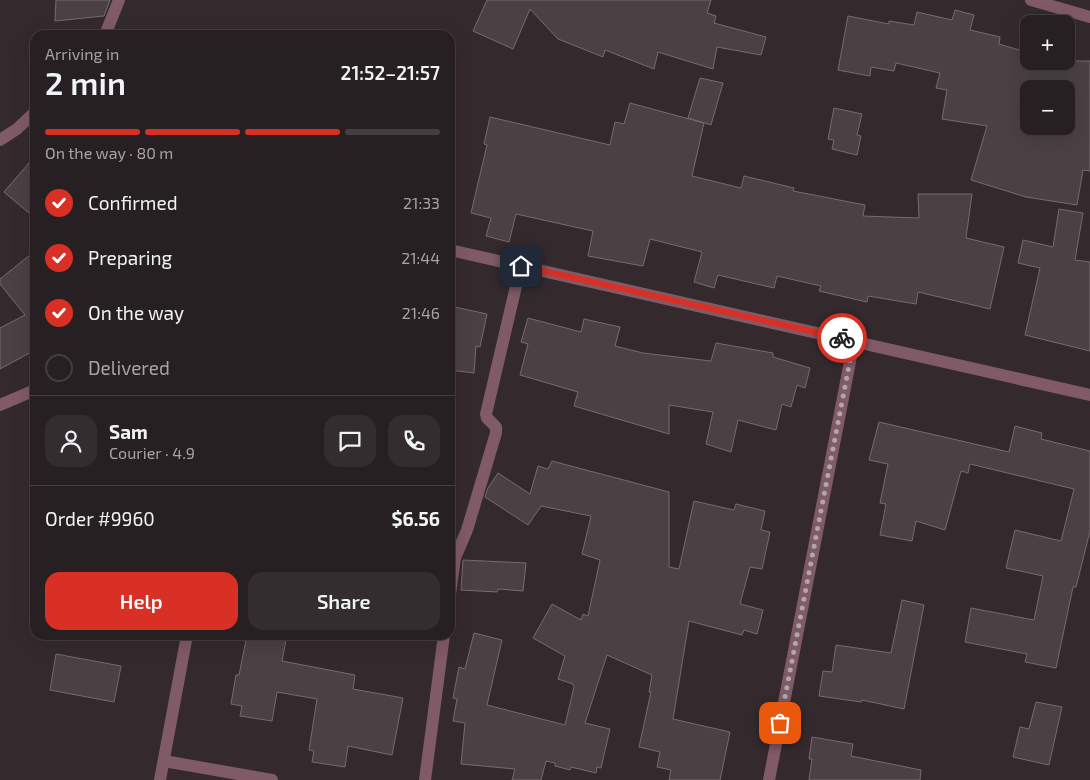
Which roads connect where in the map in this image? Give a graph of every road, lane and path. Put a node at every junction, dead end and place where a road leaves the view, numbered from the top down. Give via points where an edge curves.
1 (119, 0) edge
2 (1031, 0) edge
3 (1073, 6) edge
4 (1090, 17) edge
5 (107, 30) edge
6 (30, 117) edge
7 (0, 140) edge
8 (455, 251) edge
9 (521, 266) junction
10 (854, 340) junction
11 (30, 392) edge
12 (1090, 395) edge
13 (0, 405) edge
14 (455, 558) edge
15 (186, 640) edge
16 (443, 640) edge
17 (164, 761) junction
18 (160, 780) edge
19 (272, 780) edge
20 (425, 780) edge
21 (769, 780) edge

1 - 5 street
2 - 3 street
3 - 4 street
6 - 7 street
8 - 9 street
9 - 10 street
9 - 14 street via 486,414 496,427 496,433 467,530
10 - 12 street
10 - 21 street
11 - 13 street
15 - 17 street
16 - 20 street
17 - 18 street
17 - 19 street

